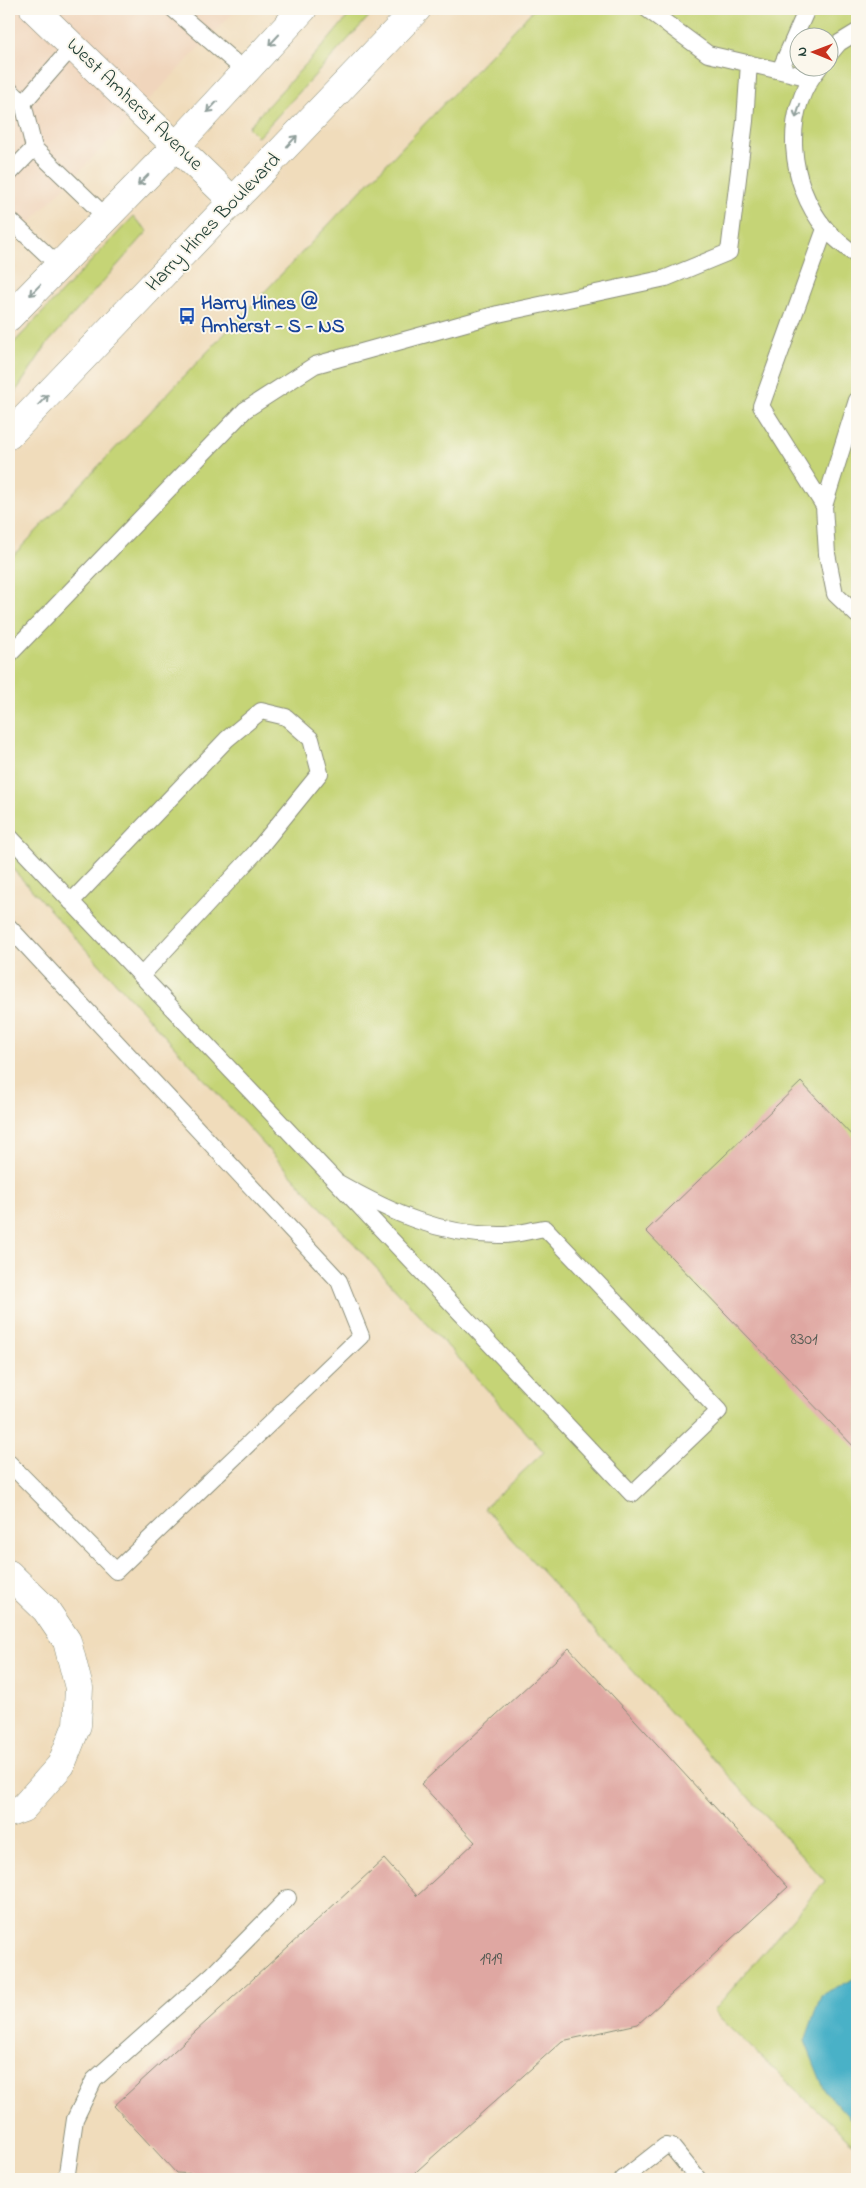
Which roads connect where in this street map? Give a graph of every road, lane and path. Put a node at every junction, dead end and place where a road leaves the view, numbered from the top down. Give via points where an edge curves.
1 (34, 9) edge
2 (173, 9) edge
3 (303, 9) edge
4 (417, 9) edge
5 (647, 9) edge
6 (807, 9) edge
7 (857, 32) edge
8 (838, 44) edge
9 (72, 47) junction
10 (749, 63) junction
11 (780, 70) junction
12 (245, 71) junction
13 (788, 71) edge
14 (813, 78) edge
15 (9, 89) edge
16 (23, 103) junction
17 (177, 145) junction
18 (34, 148) junction
19 (9, 174) edge
20 (234, 202) junction
21 (106, 217) junction
22 (9, 219) edge
23 (825, 229) junction
24 (857, 256) edge
25 (59, 266) junction
26 (11, 311) edge
27 (857, 400) edge
28 (9, 435) edge
29 (824, 506) junction
30 (857, 614) edge
31 (9, 655) edge
32 (9, 836) edge
33 (71, 902) junction
34 (9, 927) edge
35 (141, 976) junction
36 (337, 1182) junction
37 (9, 1463) edge
38 (9, 1574) edge
39 (9, 1813) edge
40 (288, 1898) dead end
41 (69, 2179) edge
42 (623, 2179) edge
43 (698, 2179) edge

1 - 9 main road, West Amherst Avenue
2 - 12 lane
3 -> 12 main road
20 -> 4 main road, Harry Hines Boulevard
5 - 10 lane via 708,54
6 - 11 lane
7 - 8 lane
9 - 16 lane
9 - 17 main road, West Amherst Avenue
10 - 11 lane
10 - 31 lane via 746,121 729,252 666,278 498,314 316,364 245,410
11 - 13 lane
12 -> 17 main road
14 -> 23 lane via 796,115 794,156 803,195
15 - 16 lane
16 - 18 lane
17 - 20 main road, West Amherst Avenue
17 -> 21 main road
18 - 19 lane
18 - 21 lane
28 -> 20 main road, Harry Hines Boulevard
21 - 25 main road
22 - 25 lane
23 - 24 lane
23 - 29 lane via 761,406
25 -> 26 main road
27 - 29 lane
29 - 30 lane via 827,554 836,594
32 - 33 lane
33 - 35 lane
33 - 35 lane via 227,739 261,711 286,717 311,739 320,772 255,853
34 - 37 lane via 338,1281 361,1336 116,1571
35 - 36 lane
36 - 36 lane via 379,1206 439,1229 504,1235 545,1228 719,1411 632,1494
38 - 39 main road via 46,1610 67,1641 79,1688 77,1725 61,1765 23,1808
40 - 41 lane via 212,1974 94,2080 75,2119 67,2173
42 - 43 lane via 665,2146 672,2147

